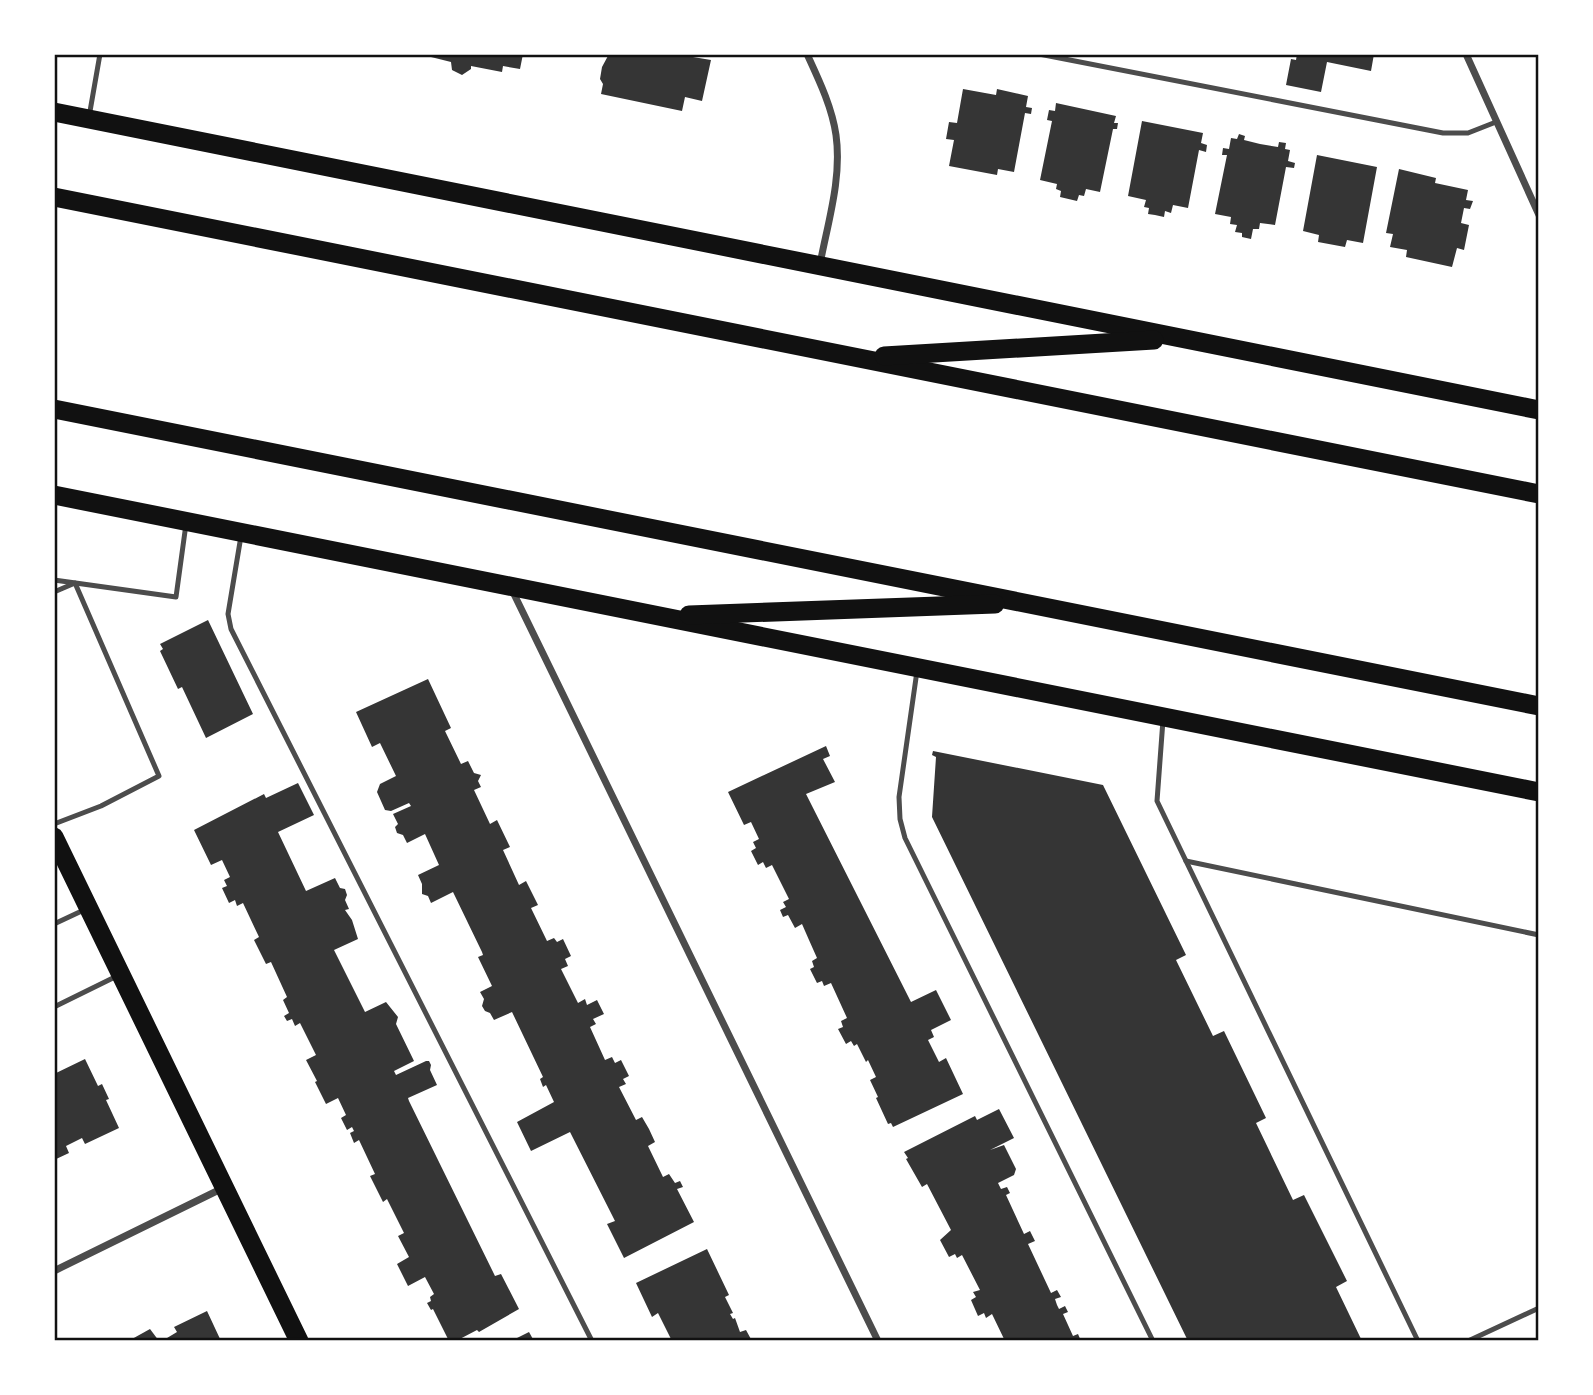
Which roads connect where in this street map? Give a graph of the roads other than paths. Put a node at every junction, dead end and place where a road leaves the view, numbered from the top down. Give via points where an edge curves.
1 (100, 54) edge
2 (807, 54) edge
3 (1039, 54) edge
4 (1466, 54) edge
5 (54, 112) edge
6 (89, 119) junction
7 (1496, 122) junction
8 (54, 197) edge
9 (1539, 215) edge
10 (820, 266) junction
11 (1183, 338) junction
12 (857, 358) junction
13 (54, 408) edge
14 (1539, 410) edge
15 (1539, 494) edge
16 (54, 495) edge
17 (187, 522) junction
18 (242, 532) junction
19 (54, 580) edge
20 (75, 583) junction
21 (510, 586) junction
22 (54, 592) edge
23 (1028, 603) junction
24 (656, 616) junction
25 (917, 668) junction
26 (1539, 706) edge
27 (1163, 716) junction
28 (1539, 792) edge
29 (54, 824) edge
30 (54, 836) edge
31 (1186, 861) junction
32 (89, 907) junction
33 (54, 924) edge
34 (1539, 935) edge
35 (120, 975) junction
36 (54, 1007) edge
37 (224, 1187) junction
38 (54, 1271) edge
39 (1539, 1308) edge
40 (299, 1341) edge
41 (592, 1341) edge
42 (878, 1341) edge
43 (1153, 1341) edge
44 (1418, 1341) edge
45 (1468, 1341) edge

1 - 6 lane
2 - 10 street via 836,136 835,190
3 - 7 lane via 1443,133 1468,133
4 - 7 street
5 - 6 highway
6 - 10 highway
7 - 9 street
8 - 12 highway
10 - 11 highway
11 - 12 highway
11 - 14 highway
12 - 15 highway
13 - 23 highway
16 - 17 highway
17 - 18 highway
17 - 20 lane via 176,597
18 - 21 highway
18 - 41 lane via 228,614 231,629
19 - 20 lane
20 - 22 lane
20 - 29 lane via 159,776
21 - 24 highway
21 - 42 street
23 - 24 highway
23 - 26 highway
24 - 25 highway
25 - 27 highway
25 - 43 lane via 899,797 905,838
27 - 28 highway
27 - 31 lane via 1157,801
30 - 32 highway
31 - 34 lane
31 - 44 lane
32 - 33 lane
32 - 35 highway
35 - 36 lane
35 - 37 highway
37 - 38 street
37 - 40 highway
39 - 45 lane

